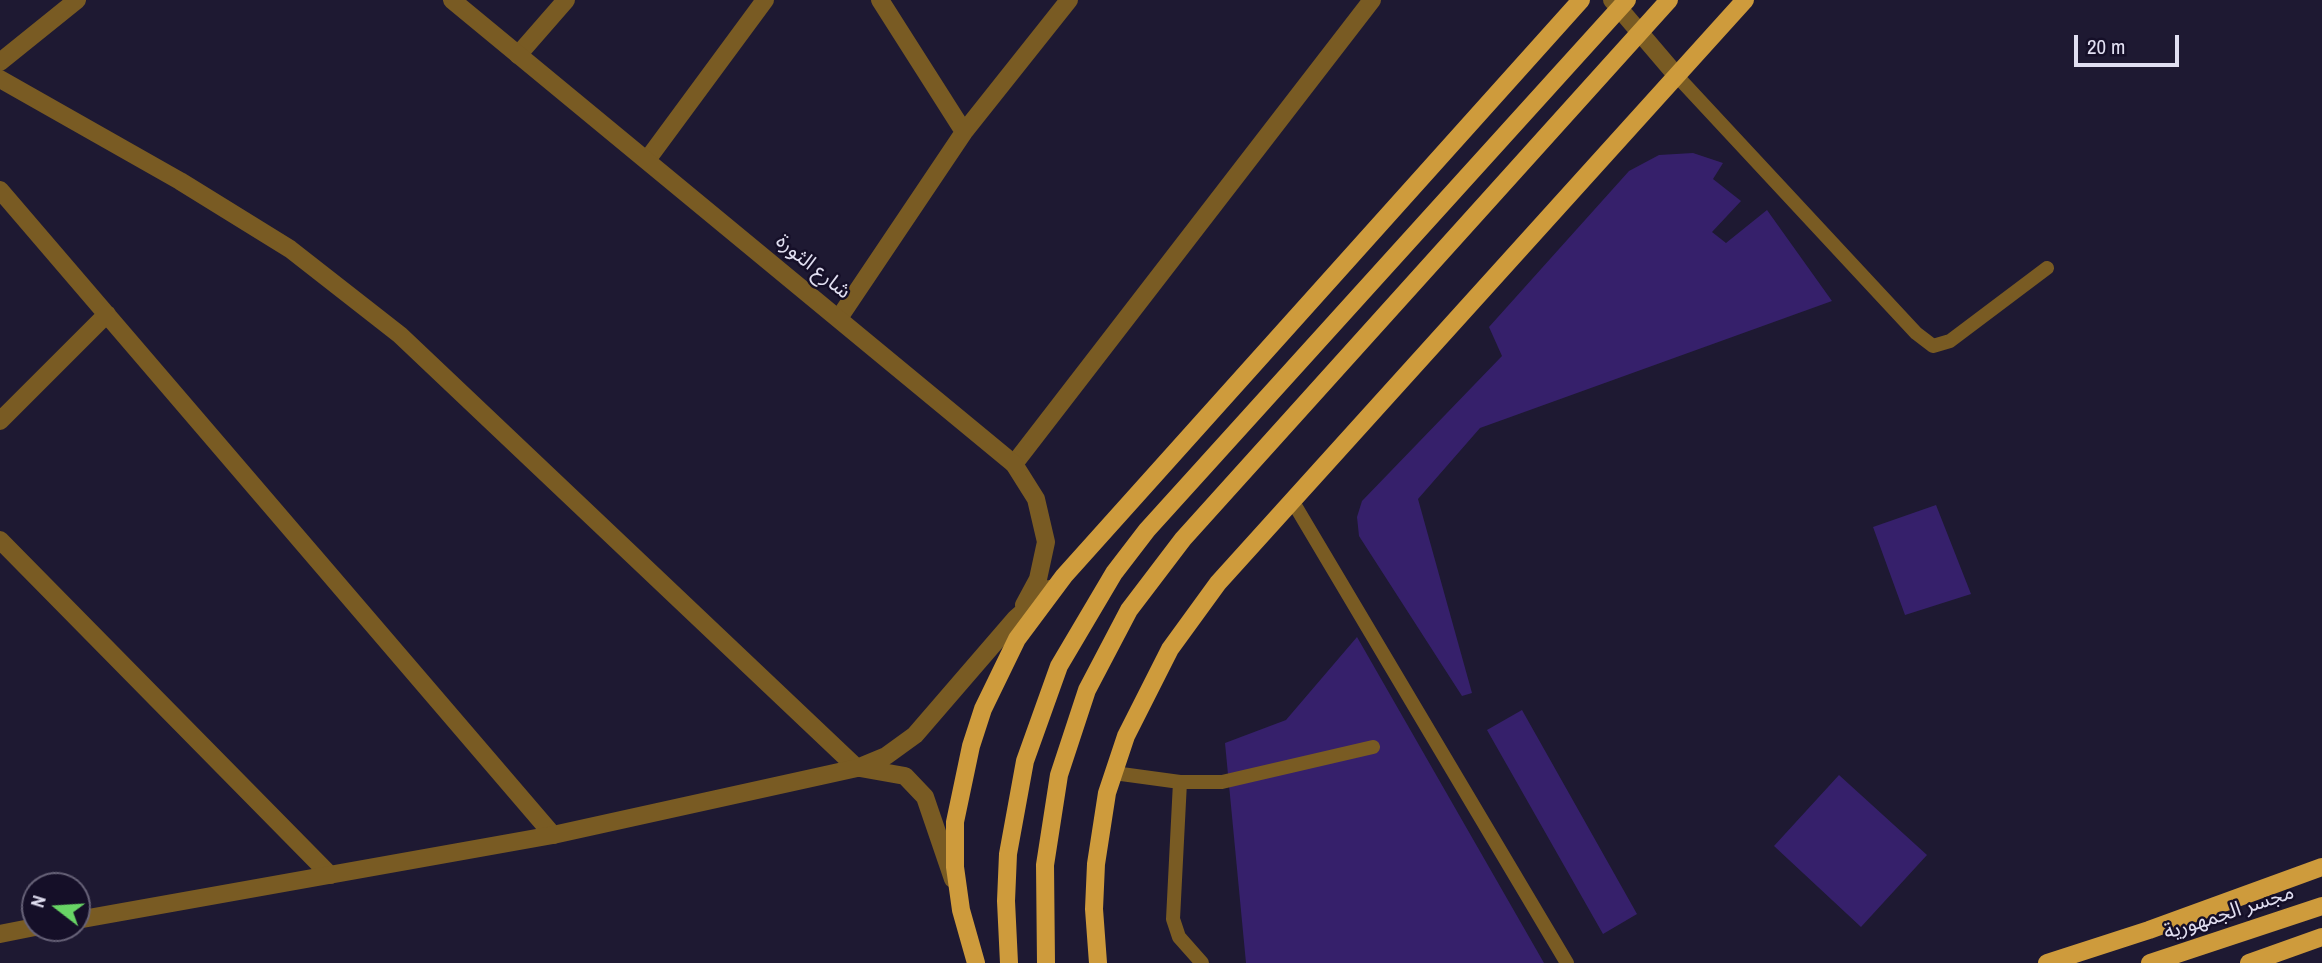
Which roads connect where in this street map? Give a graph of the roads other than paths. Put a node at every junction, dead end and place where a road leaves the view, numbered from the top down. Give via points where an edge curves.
1 (77, 0) edge
2 (452, 0) edge
3 (566, 0) edge
4 (765, 0) edge
5 (880, 0) edge
6 (1069, 0) edge
7 (1373, 0) edge
8 (1581, 0) edge
9 (1612, 0) edge
10 (1627, 0) edge
11 (1670, 0) edge
12 (1745, 0) edge
13 (519, 55) junction
14 (0, 62) edge
15 (1676, 75) junction
16 (0, 79) edge
17 (964, 132) junction
18 (647, 160) junction
19 (0, 190) edge
20 (2047, 268) dead end
21 (107, 314) junction
22 (839, 318) junction
23 (0, 421) edge
24 (1014, 464) junction
25 (1293, 502) junction
26 (0, 540) edge
27 (1064, 576) junction
28 (1016, 618) junction
29 (999, 673) junction
30 (1373, 747) dead end
31 (857, 768) junction
32 (1114, 773) junction
33 (1180, 782) junction
34 (553, 835) junction
35 (2322, 867) edge
36 (331, 875) junction
37 (2322, 906) edge
38 (961, 910) junction
39 (91, 918) edge
40 (21, 930) edge
41 (0, 934) edge
42 (2322, 937) edge
43 (976, 963) edge
44 (1009, 963) edge
45 (1046, 963) edge
46 (1098, 963) edge
47 (1202, 963) edge
48 (1567, 963) edge
49 (2047, 963) edge
50 (2150, 963) edge
51 (2249, 963) edge

1 - 14 street
2 - 13 street, شارع الثورة
3 - 13 street
4 - 18 street
5 - 17 street
6 - 17 street
7 - 24 street
8 - 27 main road
9 - 15 street
10 - 44 main road, bridge via 1147,530 1114,573 1059,666 1025,761 1008,854
11 - 45 main road, bridge via 1183,539 1129,610 1087,690 1059,775 1045,865
12 - 15 main road
13 - 18 street, شارع الثورة
15 - 20 lane via 1933,346 1950,341
15 - 25 main road
16 - 31 street via 290,249 400,335
17 - 22 street
18 - 22 street, شارع الثورة
19 - 21 street
21 - 23 street
21 - 34 street
22 - 24 street, شارع الثورة
24 - 28 street, شارع الثورة via 1036,499 1046,542 1038,579
25 - 32 main road via 1218,583 1170,649 1150,684
25 - 48 lane
26 - 36 street
27 - 28 street
27 - 29 main road via 1017,639
28 - 29 street
28 - 31 street via 915,735 886,756
29 - 38 main road via 971,746 957,809
30 - 33 lane via 1237,779
31 - 34 street
31 - 38 street via 905,776 925,797
32 - 33 lane
32 - 46 main road via 1096,864
33 - 47 lane via 1173,919 1179,937
34 - 36 street
35 - 49 main road
36 - 39 street
37 - 50 main road, مجسر الجمهورية
38 - 43 main road
40 - 41 street
42 - 51 main road

